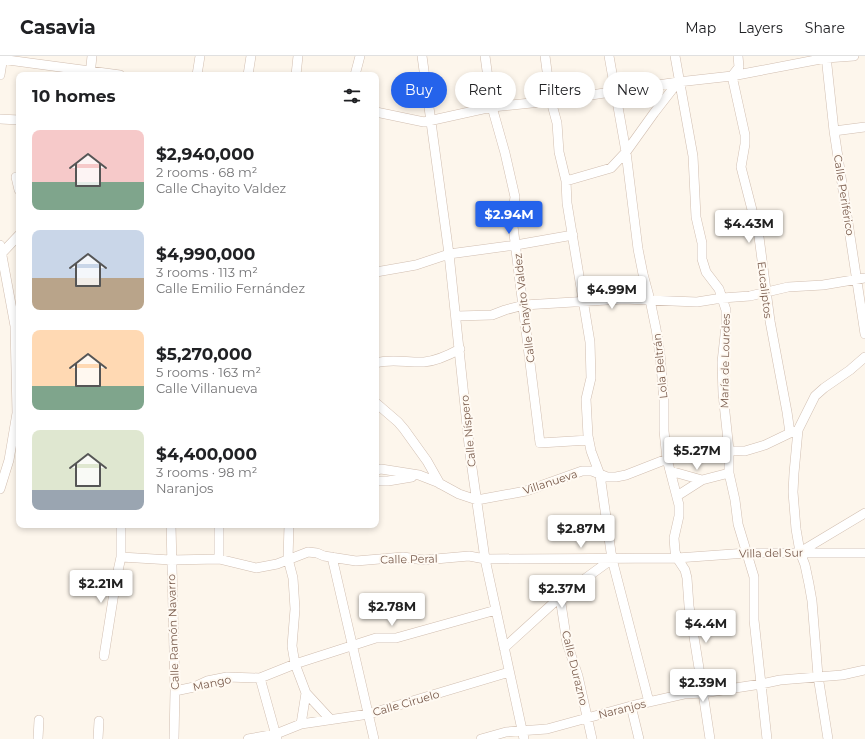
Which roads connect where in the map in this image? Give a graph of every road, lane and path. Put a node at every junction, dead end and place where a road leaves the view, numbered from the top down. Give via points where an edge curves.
1 (92, 56) edge
2 (200, 56) edge
3 (251, 56) edge
4 (298, 56) edge
5 (353, 56) edge
6 (360, 56) edge
7 (422, 56) edge
8 (484, 56) edge
9 (545, 56) edge
10 (609, 56) edge
11 (675, 56) edge
12 (738, 56) edge
13 (854, 56) edge
14 (826, 57) edge
15 (2, 58) edge
16 (84, 72) edge
17 (90, 72) edge
18 (197, 72) edge
19 (248, 72) edge
20 (296, 72) edge
21 (356, 72) edge
22 (487, 72) edge
23 (547, 72) edge
24 (612, 72) edge
25 (0, 75) edge
26 (732, 76) junction
27 (678, 82) junction
28 (663, 84) edge
29 (487, 108) edge
30 (492, 108) edge
31 (553, 108) edge
32 (619, 108) edge
33 (379, 113) edge
34 (0, 119) edge
35 (16, 120) edge
36 (431, 120) junction
37 (865, 127) edge
38 (834, 131) junction
39 (626, 152) junction
40 (566, 181) junction
41 (573, 235) junction
42 (16, 237) edge
43 (516, 245) junction
44 (1, 249) edge
45 (449, 254) junction
46 (379, 271) edge
47 (861, 278) edge
48 (765, 292) junction
49 (722, 298) junction
50 (650, 300) junction
51 (583, 301) junction
52 (524, 305) junction
53 (457, 316) junction
54 (864, 318) edge
55 (16, 319) edge
56 (865, 334) edge
57 (460, 349) junction
58 (865, 357) edge
59 (379, 363) edge
60 (379, 406) edge
61 (16, 430) edge
62 (794, 431) junction
63 (589, 440) junction
64 (15, 448) edge
65 (729, 450) junction
66 (667, 459) junction
67 (379, 469) edge
68 (670, 471) junction
69 (729, 473) junction
70 (419, 475) junction
71 (600, 475) junction
72 (702, 480) junction
73 (379, 481) edge
74 (440, 484) junction
75 (0, 487) edge
76 (677, 496) junction
77 (477, 500) junction
78 (865, 512) edge
79 (121, 528) edge
80 (170, 528) edge
81 (219, 528) edge
82 (288, 528) edge
83 (800, 552) junction
84 (747, 553) junction
85 (865, 553) edge
86 (121, 557) junction
87 (332, 557) junction
88 (677, 558) junction
89 (219, 559) junction
90 (288, 559) junction
91 (485, 559) junction
92 (612, 559) junction
93 (171, 560) junction
94 (560, 597) junction
95 (496, 610) junction
96 (352, 645) junction
97 (504, 648) junction
98 (104, 656) dead end
99 (295, 664) junction
100 (865, 670) edge
101 (509, 672) junction
102 (818, 676) junction
103 (260, 678) junction
104 (761, 684) junction
105 (175, 690) junction
106 (306, 692) junction
107 (704, 692) junction
108 (649, 702) junction
109 (631, 706) junction
110 (369, 714) junction
111 (587, 718) junction
112 (330, 719) junction
113 (39, 720) dead end
114 (100, 721) dead end
115 (301, 724) junction
116 (523, 735) edge
117 (276, 736) edge
118 (38, 739) edge
119 (98, 739) edge
120 (174, 739) edge
121 (248, 739) edge
122 (374, 739) edge
123 (481, 739) edge
124 (592, 739) edge
125 (639, 739) edge
126 (710, 739) edge
127 (767, 739) edge
128 (828, 739) edge

1 - 17 street
2 - 18 street
3 - 19 street
4 - 20 street
5 - 21 street
6 - 21 street
7 - 36 street, Calle Níspero
8 - 22 street, Calle Chayito Valdez
9 - 23 street
10 - 24 street, Lola Beltrán
11 - 27 street, María de Lourdes
12 - 26 street via 739,67
13 - 14 street
14 - 26 street
14 - 38 street, Calle Periférico
15 - 16 street
15 - 25 street
26 - 27 street
26 - 48 street, Eucaliptos via 745,135 741,167 759,237
27 - 28 street
27 - 39 street
27 - 49 street, María de Lourdes via 693,156 696,217 702,243 702,259 706,272
29 - 36 street
30 - 43 street, Calle Chayito Valdez via 515,197 512,218
31 - 40 street
32 - 39 street, Lola Beltrán
33 - 36 street via 424,122
34 - 35 street
36 - 45 street, Calle Níspero
37 - 38 street
38 - 47 street, Calle Periférico
39 - 40 street via 611,168
39 - 50 street, Lola Beltrán via 638,250
40 - 41 street
41 - 43 street
41 - 51 street
42 - 44 street
43 - 45 street
43 - 52 street, Calle Chayito Valdez
44 - 55 street
45 - 46 street via 416,265
45 - 53 street, Calle Níspero
47 - 48 street
47 - 54 street, Calle Periférico
48 - 49 street
48 - 62 street, Eucaliptos via 787,412
49 - 50 street via 697,302
49 - 65 street, María de Lourdes via 726,310 723,394
50 - 51 street
50 - 66 street, Lola Beltrán via 660,354
51 - 52 street
51 - 63 street via 592,364 586,399
52 - 53 street via 492,315
52 - 63 street, Calle Chayito Valdez via 540,443
53 - 57 street, Calle Níspero
54 - 56 street, Calle Periférico
57 - 59 street via 444,358 424,362
57 - 77 street, Calle Níspero
58 - 62 street via 815,396
60 - 74 street via 404,429 428,461
61 - 64 street
62 - 65 street, Villanueva via 765,445 746,450
62 - 83 street, Eucaliptos via 793,492
63 - 71 street
64 - 75 street
65 - 66 street, Villanueva via 715,450
65 - 69 street, María de Lourdes
66 - 68 street, Lola Beltrán
66 - 71 street, Villanueva via 626,475
67 - 70 street
68 - 72 street
68 - 76 street, Lola Beltrán
69 - 72 street
69 - 84 street, María de Lourdes via 738,524
70 - 73 street
70 - 74 street
71 - 77 street, Villanueva via 592,471 582,471 526,491
71 - 92 street
72 - 76 street
74 - 77 street
76 - 88 street, Lola Beltrán via 679,516 674,538
77 - 91 street, Calle Níspero
78 - 83 street
79 - 86 street
80 - 93 street, Calle Ramón Navarro
81 - 89 street
82 - 90 street
83 - 84 street, Villa del Sur
83 - 85 street, Villa del Sur
83 - 102 street, Eucaliptos via 812,600
84 - 88 street, Villa del Sur
84 - 104 street, María de Lourdes via 754,577 754,613
86 - 93 street, Calle Peral
86 - 98 street
87 - 90 street, Calle Peral via 308,552
87 - 91 street, Calle Peral via 356,561 403,558 424,560 469,556
87 - 96 street
88 - 92 street, Villa del Sur
88 - 107 street, Lola Beltrán via 687,578 689,606
89 - 90 street, Calle Peral via 256,568
89 - 93 street, Calle Peral
90 - 99 street via 295,609 292,646
91 - 92 street, Calle Peral
91 - 95 street, Calle Níspero
92 - 94 street
92 - 108 street
93 - 105 street, Calle Ramón Navarro
94 - 97 street
94 - 111 street, Calle Durazno via 567,643 578,676
95 - 96 street, Mango via 396,638 376,638
95 - 97 street, Calle Níspero
96 - 99 street, Mango
96 - 110 street
97 - 101 street, Calle Níspero
99 - 103 street, Mango
99 - 106 street
100 - 102 street, Naranjos via 842,675
101 - 110 street, Calle Ciruelo
101 - 116 street, Calle Níspero
102 - 104 street, Naranjos
102 - 128 street, Eucaliptos
103 - 105 street, Mango via 227,677
103 - 117 street
104 - 107 street, Naranjos
104 - 127 street, María de Lourdes
105 - 120 street, Calle Ramón Navarro
106 - 112 street
106 - 115 street
107 - 108 street, Naranjos
107 - 126 street, Lola Beltrán
108 - 109 street, Naranjos
109 - 111 street, Naranjos
109 - 125 street
110 - 112 street, Calle Ciruelo
110 - 122 street
111 - 116 street, Naranjos
111 - 124 street, Calle Durazno
112 - 115 street, Calle Ciruelo
113 - 118 street
114 - 119 street
115 - 117 street, Calle Ciruelo
116 - 123 street, Naranjos via 506,732
117 - 121 street, Calle Ciruelo

